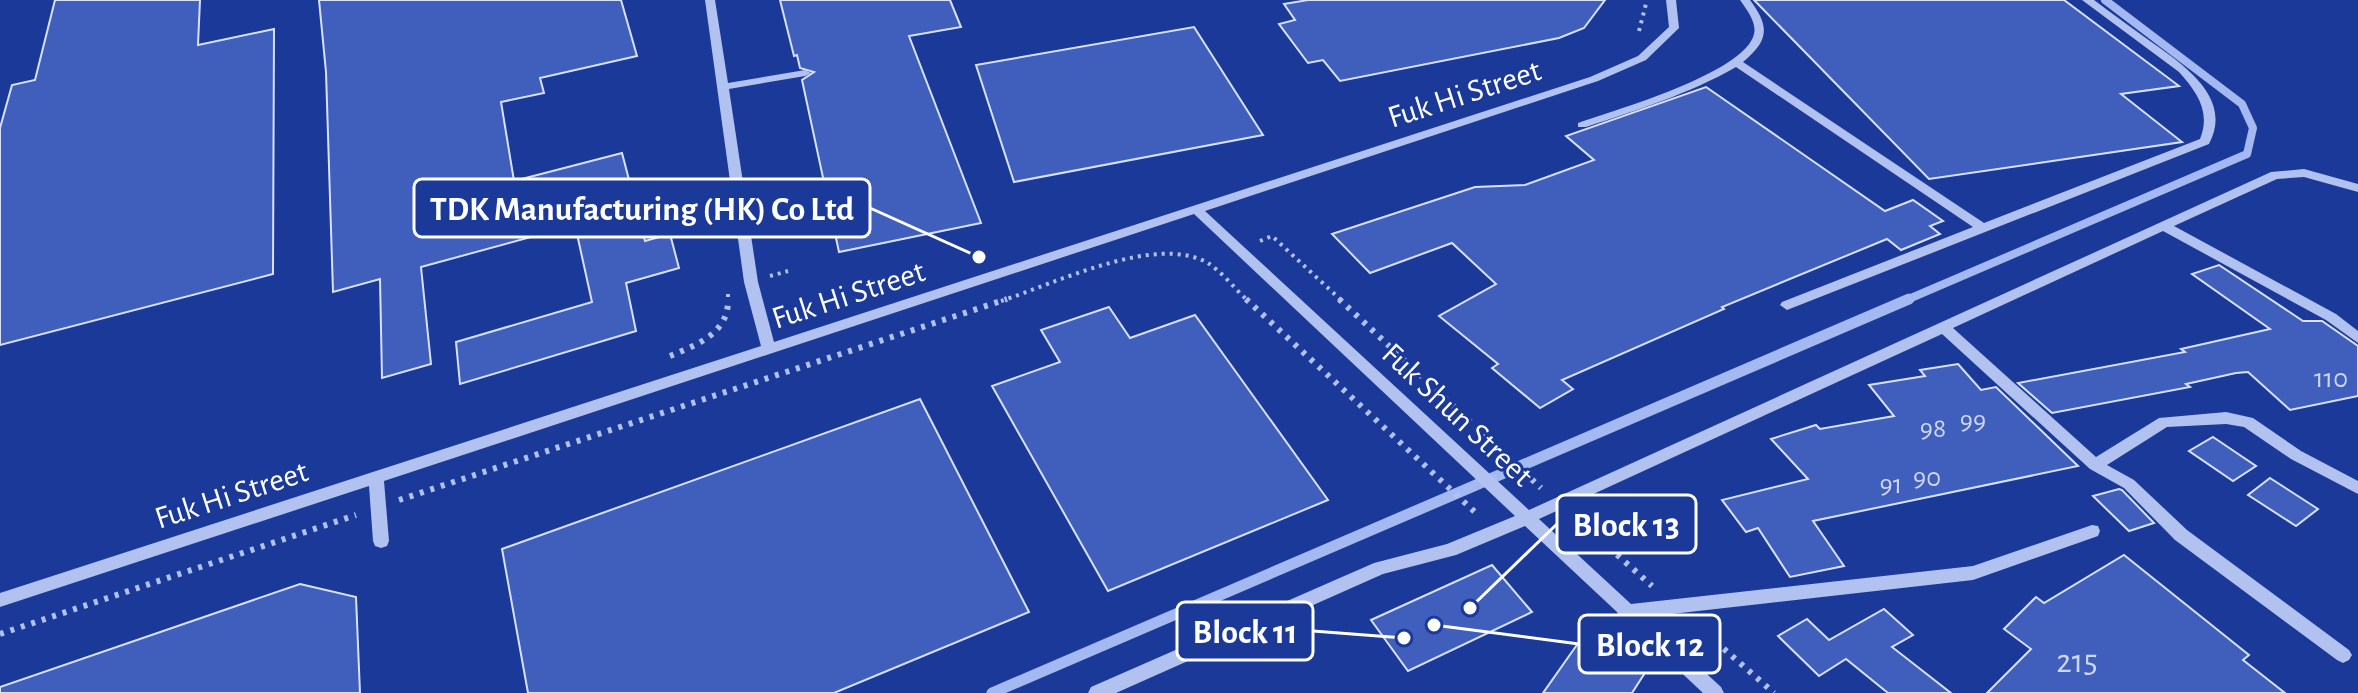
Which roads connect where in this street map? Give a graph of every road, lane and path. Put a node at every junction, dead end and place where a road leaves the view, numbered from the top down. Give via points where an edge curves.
1 (710, 0) edge
2 (1671, 0) edge
3 (1745, 0) edge
4 (2087, 0) edge
5 (1738, 63) junction
6 (805, 73) dead end
7 (722, 87) junction
8 (1582, 125) dead end
9 (2358, 188) edge
10 (1197, 210) junction
11 (2163, 226) junction
12 (1983, 228) junction
13 (1272, 236) dead end
14 (1787, 305) dead end
15 (1943, 327) junction
16 (2358, 338) edge
17 (769, 349) junction
18 (2095, 465) junction
19 (376, 476) junction
20 (1539, 486) dead end
21 (2358, 488) edge
22 (379, 507) junction
23 (1478, 514) dead end
24 (1527, 518) junction
25 (2092, 531) dead end
26 (381, 541) dead end
27 (0, 600) edge
28 (1625, 612) junction
29 (0, 634) edge
30 (2343, 655) dead end
31 (1097, 693) edge
32 (1715, 693) edge

1 - 7 street
2 - 10 street, Fuk Hi Street via 1674,28 1642,58 1594,79
3 - 5 street via 1760,35 1755,48
4 - 12 street via 2183,70 2209,102 2213,126 2205,141 2183,152
5 - 8 street
5 - 12 street
6 - 7 street
7 - 17 street via 751,282
9 - 11 street via 2304,173 2275,175
10 - 17 street, Fuk Hi Street
10 - 24 street, Fuk Shun Street
11 - 15 street
11 - 16 street via 2331,317
12 - 14 street
13 - 20 path
15 - 18 street
15 - 24 street
17 - 19 street, Fuk Hi Street
18 - 21 street via 2164,422 2226,418 2248,422
18 - 30 street via 2129,484 2181,535
19 - 22 street
19 - 27 street, Fuk Hi Street
22 - 23 path via 1141,255 1167,253 1207,263
22 - 26 street
22 - 29 path
24 - 28 street, Fuk Shun Street
24 - 31 street via 1450,550 1380,568
25 - 28 street via 1973,573
28 - 32 street, Fuk Shun Street

